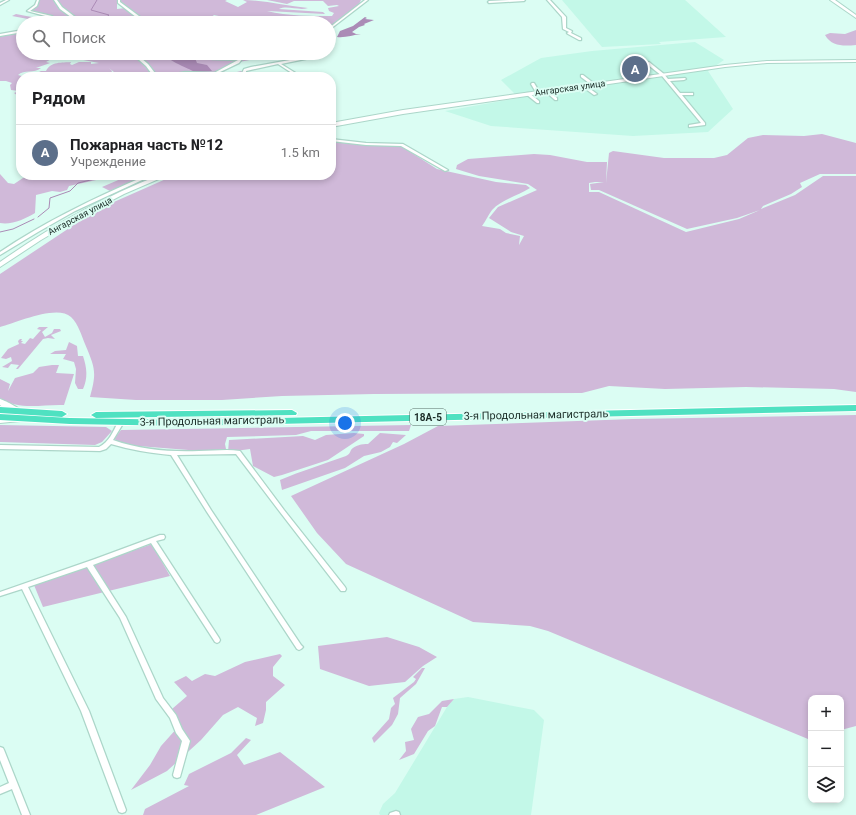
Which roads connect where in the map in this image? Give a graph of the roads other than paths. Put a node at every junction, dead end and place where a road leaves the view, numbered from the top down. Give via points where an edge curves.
1 (8, 0) edge
2 (38, 0) edge
3 (55, 0) edge
4 (118, 0) edge
5 (366, 0) edge
6 (524, 0) edge
7 (548, 0) edge
8 (832, 0) edge
9 (489, 2) dead end
10 (0, 4) edge
11 (48, 16) edge
12 (72, 16) edge
13 (137, 16) edge
14 (856, 16) edge
15 (336, 24) edge
16 (16, 33) edge
17 (0, 36) edge
18 (580, 39) dead end
19 (141, 60) edge
20 (239, 60) edge
21 (295, 60) edge
22 (856, 61) edge
23 (278, 63) junction
24 (648, 63) dead end
25 (152, 72) edge
26 (218, 72) edge
27 (246, 72) edge
28 (292, 72) edge
29 (663, 75) junction
30 (582, 76) dead end
31 (684, 79) dead end
32 (667, 80) junction
33 (533, 84) dead end
34 (594, 85) junction
35 (584, 86) junction
36 (547, 92) junction
37 (538, 93) junction
38 (528, 94) junction
39 (596, 94) dead end
40 (679, 94) junction
41 (692, 94) dead end
42 (556, 99) dead end
43 (538, 102) dead end
44 (336, 123) edge
45 (690, 126) dead end
46 (336, 141) edge
47 (446, 170) dead end
48 (139, 180) edge
49 (146, 180) edge
50 (154, 180) edge
51 (0, 254) edge
52 (0, 261) edge
53 (0, 265) edge
54 (0, 401) edge
55 (856, 401) edge
56 (856, 408) edge
57 (0, 410) edge
58 (20, 415) junction
59 (0, 417) edge
60 (0, 421) edge
61 (121, 422) junction
62 (109, 441) junction
63 (0, 447) edge
64 (173, 453) junction
65 (162, 537) dead end
66 (153, 541) junction
67 (89, 564) junction
68 (24, 586) junction
69 (343, 589) dead end
70 (0, 594) edge
71 (217, 640) dead end
72 (299, 647) dead end
73 (0, 750) edge
74 (177, 775) dead end
75 (14, 785) junction
76 (0, 791) edge
77 (122, 810) dead end
78 (26, 815) edge

1 - 10 street
2 - 11 street via 36,5 28,10
3 - 12 street
4 - 13 street
5 - 15 street
6 - 9 street
7 - 18 street via 562,15 564,28 571,32 569,33 572,38
8 - 14 main road
16 - 17 street
19 - 25 street
20 - 26 street
21 - 23 street
22 - 29 main road, Ангарская улица via 766,62
23 - 27 street via 250,68 245,70
23 - 28 street
24 - 29 street
29 - 32 street
29 - 34 main road, Ангарская улица
30 - 34 street
31 - 32 street
32 - 40 street
33 - 37 street
34 - 35 main road, Ангарская улица
35 - 36 main road, Ангарская улица
35 - 39 street
36 - 37 main road, Ангарская улица
36 - 42 street
37 - 38 main road, Ангарская улица
38 - 43 street
38 - 44 main road, Ангарская улица
40 - 41 street
40 - 45 street via 704,124
46 - 47 street via 402,145
48 - 51 street via 63,215
49 - 52 main road, Ангарская улица via 78,212 36,236
50 - 53 main road, Ангарская улица via 103,202 63,224
54 - 58 main road
55 - 58 highway, 3-я Продольная магистраль / 18А-5 via 186,415
56 - 61 highway, 3-я Продольная магистраль / 18А-5 via 185,423
57 - 58 highway, 3-я Продольная магистраль / 18А-5
58 - 59 highway, 3-я Продольная магистраль / 18А-5
58 - 60 main road
58 - 61 highway, 3-я Продольная магистраль / 18А-5
61 - 62 street
62 - 63 street via 100,449
62 - 64 street via 122,446
64 - 69 street via 238,452
64 - 72 street via 208,511
65 - 66 street
66 - 67 street
66 - 71 street
67 - 68 street
67 - 74 street via 123,617 160,699 186,741
68 - 70 street
68 - 77 street via 85,711
73 - 75 street
75 - 76 street
75 - 78 street

